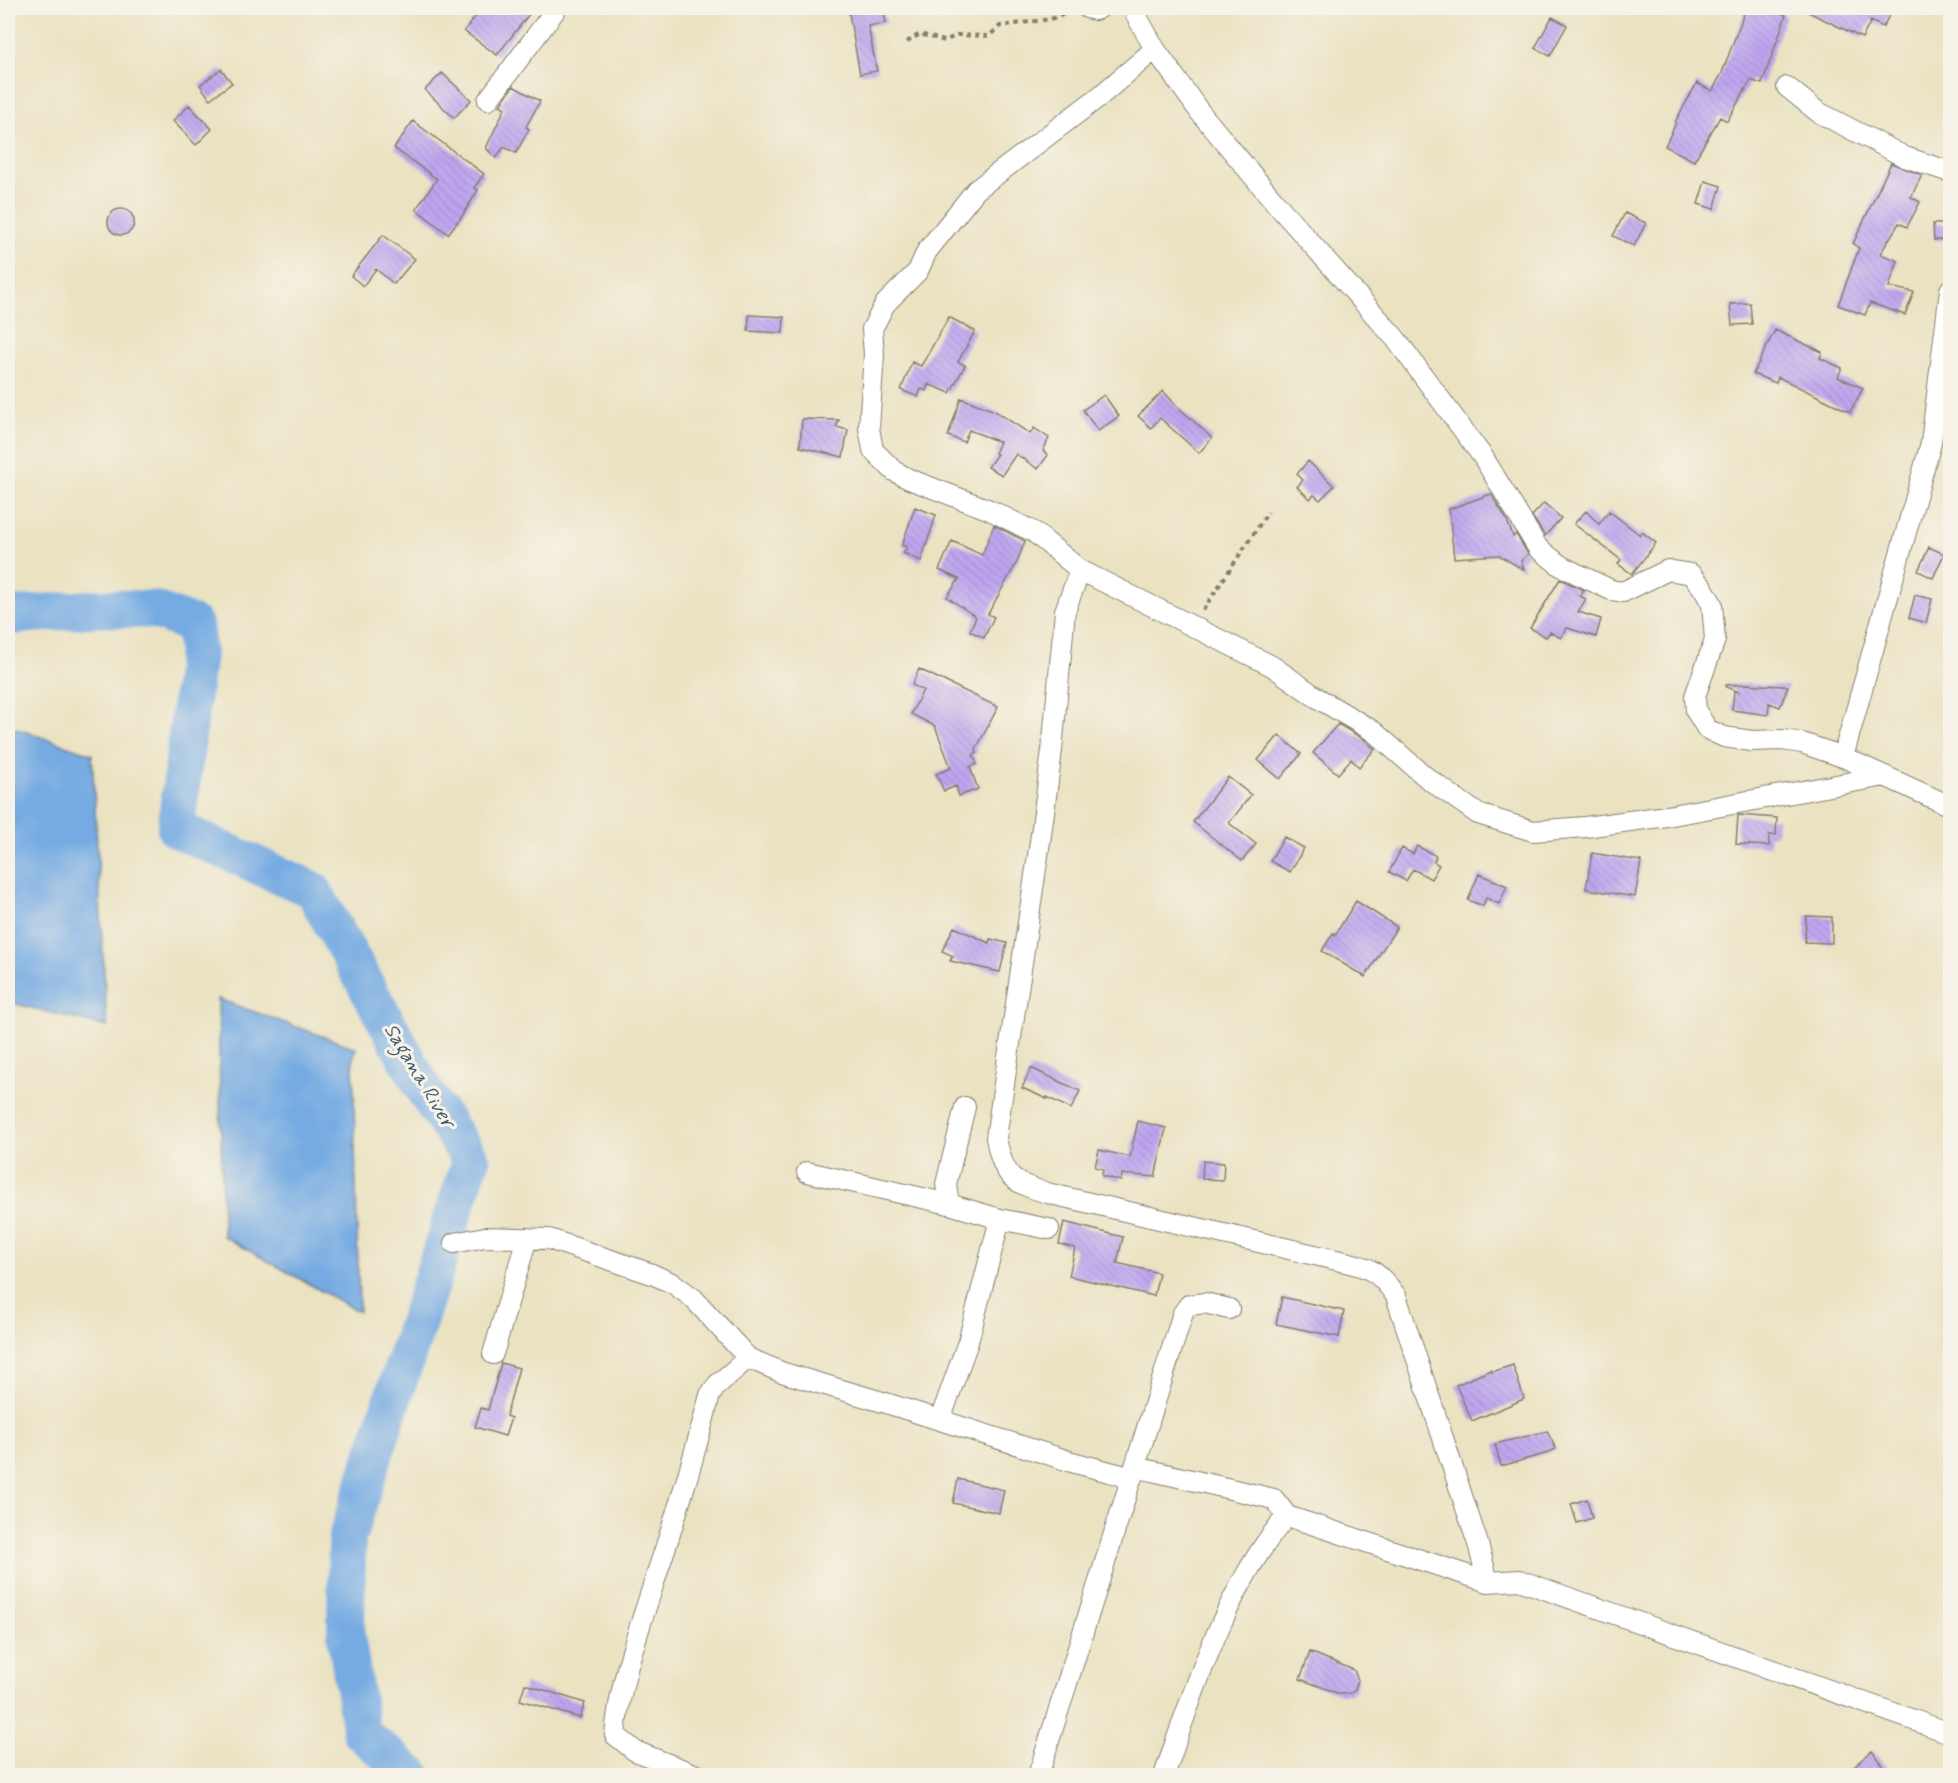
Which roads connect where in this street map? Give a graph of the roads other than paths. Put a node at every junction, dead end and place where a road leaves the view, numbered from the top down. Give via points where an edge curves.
1 (557, 8) edge
2 (1087, 8) edge
3 (1100, 8) edge
4 (1134, 8) edge
5 (1155, 49) junction
6 (1787, 87) dead end
7 (488, 100) dead end
8 (1950, 172) edge
9 (1950, 290) edge
10 (1080, 570) junction
11 (1843, 757) junction
12 (1885, 776) junction
13 (1950, 806) edge
14 (965, 1107) dead end
15 (807, 1172) dead end
16 (949, 1204) junction
17 (1000, 1220) junction
18 (1049, 1229) dead end
19 (527, 1238) junction
20 (454, 1243) dead end
21 (1229, 1309) dead end
22 (493, 1354) dead end
23 (748, 1358) junction
24 (940, 1420) junction
25 (1134, 1472) junction
26 (1287, 1516) junction
27 (1488, 1582) junction
28 (1950, 1733) edge
29 (699, 1776) edge
30 (1038, 1776) edge
31 (1164, 1776) edge

1 - 7 street
2 - 3 street
4 - 5 street
5 - 10 street via 976,190 927,251 918,270 885,304 872,329 869,428 873,450 894,471 909,479 990,510 1034,532
5 - 11 street via 1199,111 1395,338 1483,457 1538,548 1561,566 1611,590 1623,592 1668,570 1691,574 1703,588 1712,604 1715,640 1695,696 1696,711 1707,729 1724,737 1802,743
6 - 8 street via 1818,112 1905,157
9 - 11 street via 1931,443
10 - 12 street via 1272,666 1373,731 1427,778 1478,814 1533,831 1667,816
10 - 27 street via 1065,611 1048,782 996,1138 999,1155 1011,1177 1022,1185 1051,1194 1374,1271 1396,1296
11 - 12 street
12 - 13 street
14 - 16 street via 946,1184
15 - 16 street
16 - 17 street
17 - 18 street
17 - 24 street via 968,1342
19 - 20 street
19 - 22 street
19 - 23 street via 549,1239 674,1284 693,1298
21 - 25 street via 1205,1303 1189,1305 1183,1313
23 - 24 street via 781,1372
23 - 29 street via 710,1395 630,1657 615,1735 635,1751
24 - 25 street via 1072,1462
25 - 26 street via 1274,1499
25 - 30 street
26 - 27 street
26 - 31 street via 1274,1530 1222,1623
27 - 28 street via 1519,1580

